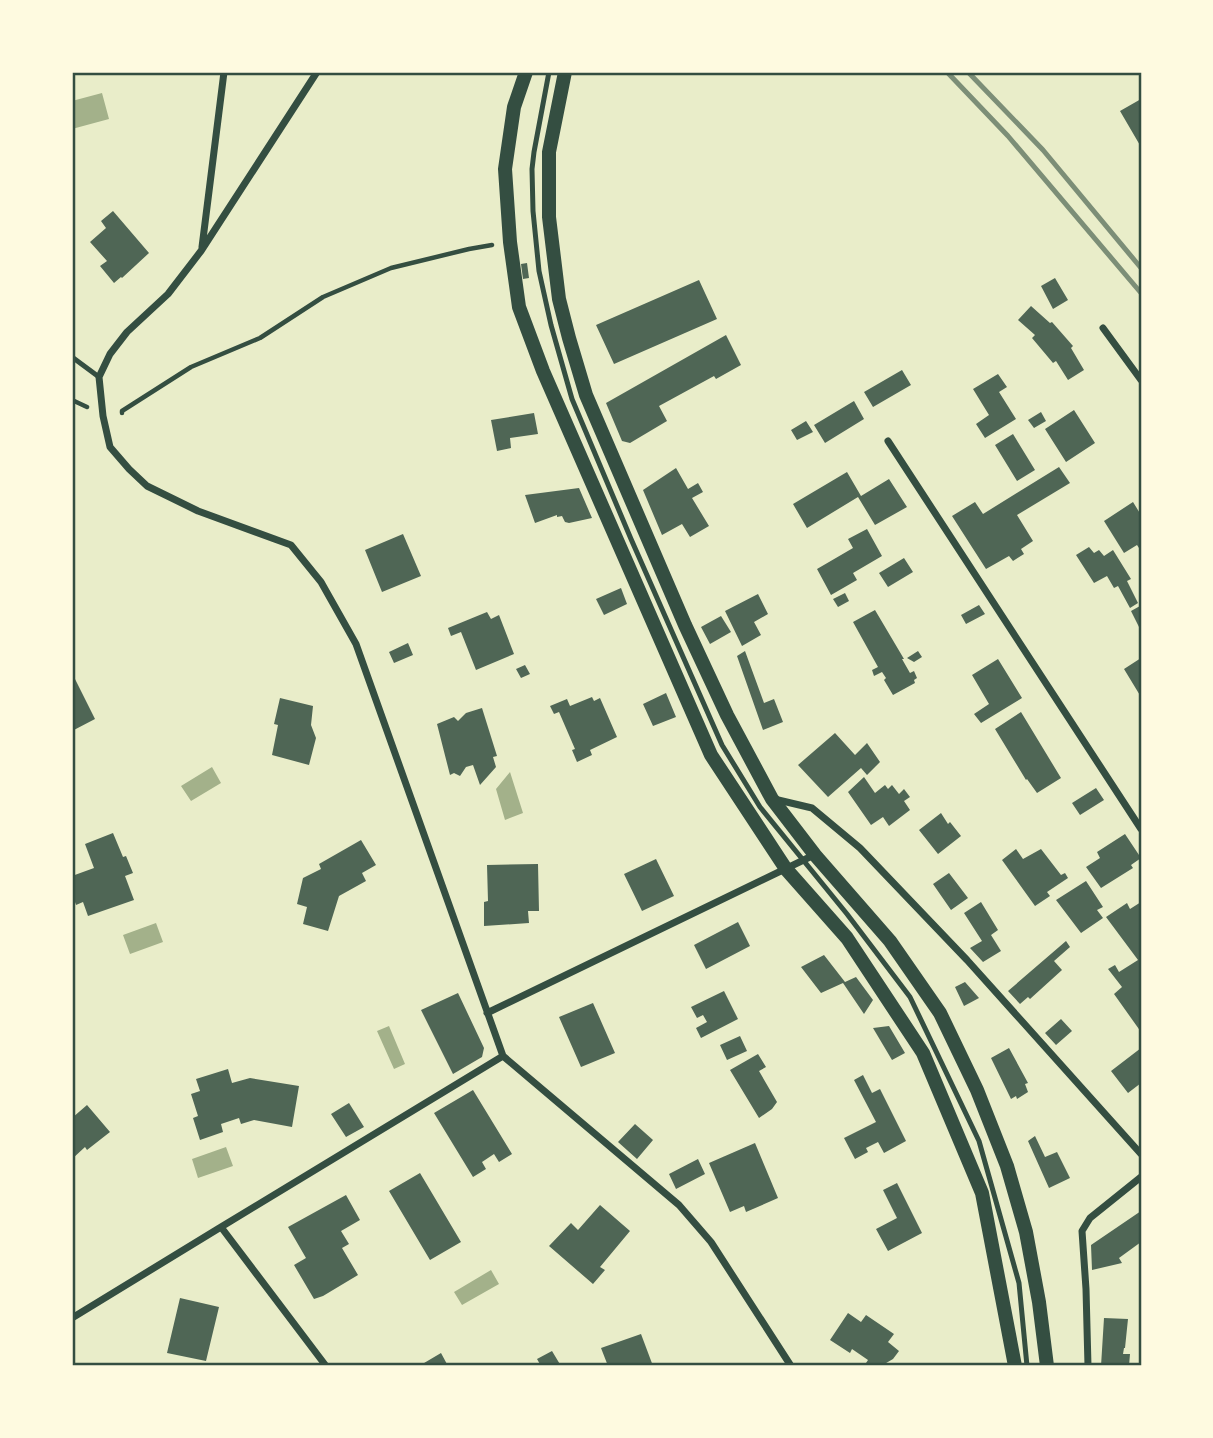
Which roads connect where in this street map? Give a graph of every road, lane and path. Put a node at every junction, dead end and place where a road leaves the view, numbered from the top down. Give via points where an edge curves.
1 (224, 72) edge
2 (317, 72) edge
3 (526, 72) edge
4 (549, 72) edge
5 (565, 72) edge
6 (510, 242) junction
7 (201, 251) junction
8 (1103, 328) dead end
9 (72, 357) edge
10 (99, 377) junction
11 (1141, 380) edge
12 (123, 422) dead end
13 (888, 440) dead end
14 (772, 799) junction
15 (1141, 829) edge
16 (809, 858) junction
17 (786, 869) junction
18 (487, 1013) junction
19 (503, 1056) junction
20 (1141, 1154) edge
21 (1141, 1177) edge
22 (221, 1227) junction
23 (72, 1318) edge
24 (326, 1366) edge
25 (791, 1366) edge
26 (1015, 1366) edge
27 (1027, 1366) edge
28 (1047, 1366) edge
29 (1088, 1366) edge

1 - 7 street
2 - 7 street
3 - 6 main road via 514,107 506,160
4 - 16 lane via 532,169 533,211 539,271 572,399 722,745 760,807
5 - 14 main road via 548,170 559,299 569,338 586,395 680,613
6 - 12 path via 391,268 323,297 260,338 191,367 122,411
6 - 17 main road via 519,307 543,371 711,755
7 - 10 street via 168,294 127,332
8 - 11 street
9 - 10 lane
10 - 18 street via 110,447 129,469 147,485 198,512 291,545 321,582 356,644
13 - 15 street
14 - 16 main road
14 - 20 street via 812,808 860,848
16 - 17 street
16 - 27 lane via 910,997 979,1140 1018,1283
16 - 28 main road via 890,941 940,1013 977,1090 1007,1166 1026,1232
17 - 18 street
17 - 26 main road via 847,938 923,1053 982,1192
18 - 19 street
19 - 22 street
19 - 25 street via 679,1205 711,1242
21 - 29 street via 1090,1218 1083,1231
22 - 23 street
22 - 24 street

